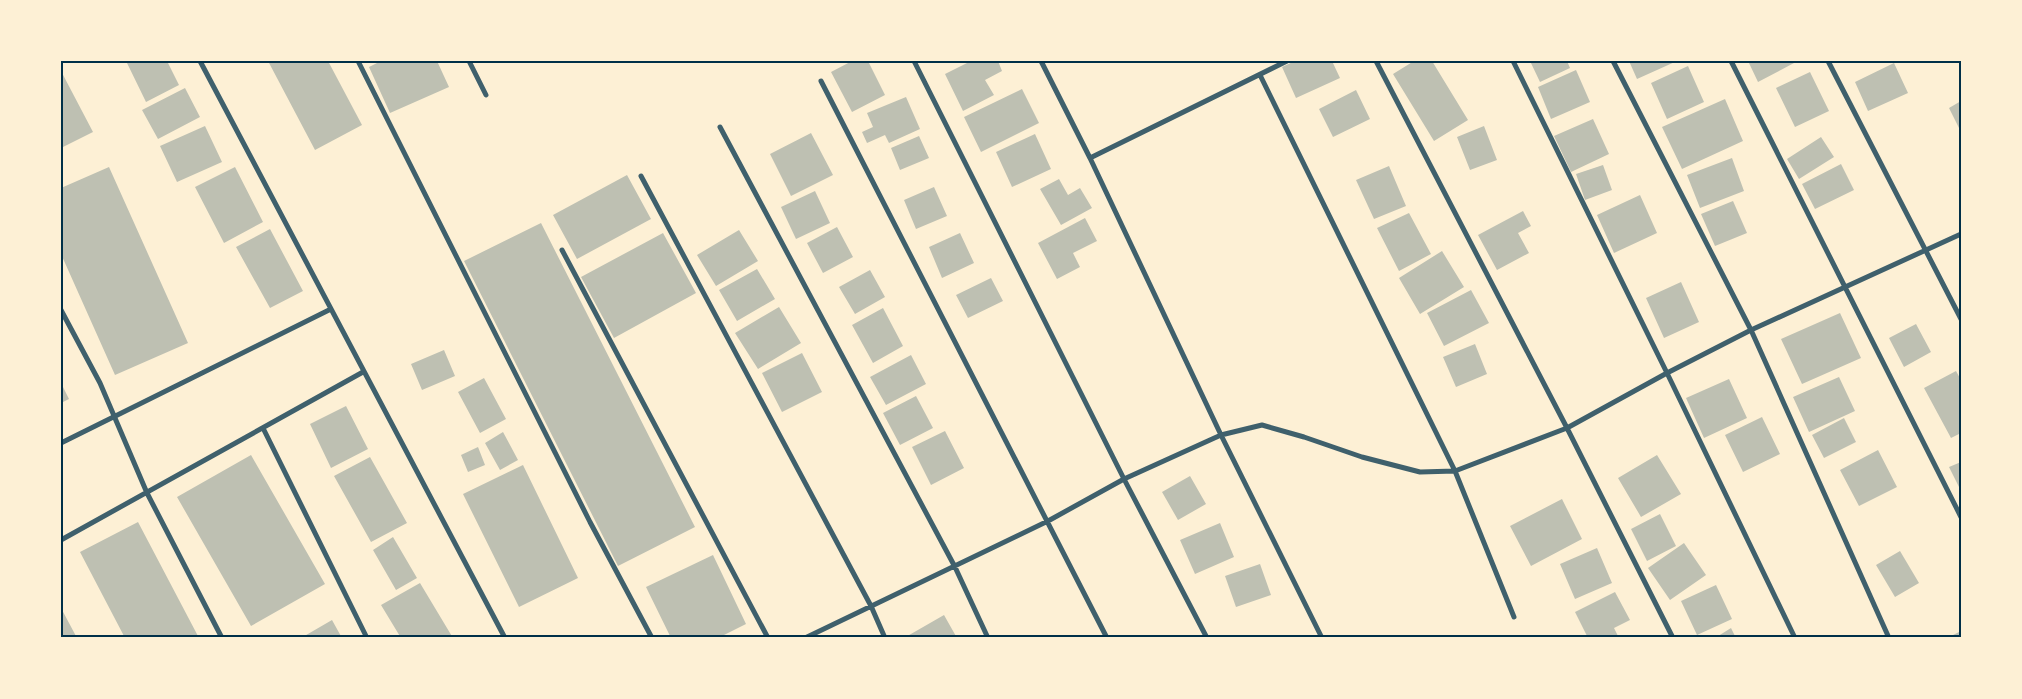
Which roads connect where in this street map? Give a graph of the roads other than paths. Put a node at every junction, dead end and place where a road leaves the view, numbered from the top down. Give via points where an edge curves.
1 (200, 61) edge
2 (358, 61) edge
3 (469, 61) edge
4 (914, 61) edge
5 (1041, 61) edge
6 (1287, 61) edge
7 (1376, 61) edge
8 (1513, 61) edge
9 (1613, 61) edge
10 (1731, 61) edge
11 (1828, 61) edge
12 (1260, 75) junction
13 (821, 81) dead end
14 (486, 95) dead end
15 (720, 127) dead end
16 (1090, 158) junction
17 (641, 176) dead end
18 (1961, 234) edge
19 (562, 250) dead end
20 (1926, 250) junction
21 (1845, 286) junction
22 (330, 309) junction
23 (61, 310) edge
24 (1961, 319) edge
25 (1751, 330) junction
26 (363, 372) junction
27 (1667, 373) junction
28 (115, 417) junction
29 (263, 428) junction
30 (1567, 428) junction
31 (1221, 435) junction
32 (61, 443) edge
33 (1455, 471) junction
34 (1124, 479) junction
35 (147, 493) junction
36 (1961, 517) edge
37 (1048, 521) junction
38 (61, 540) edge
39 (955, 567) junction
40 (871, 606) junction
41 (1514, 617) dead end
42 (222, 638) edge
43 (367, 638) edge
44 (505, 638) edge
45 (652, 638) edge
46 (768, 638) edge
47 (805, 638) edge
48 (885, 638) edge
49 (988, 638) edge
50 (1107, 638) edge
51 (1207, 638) edge
52 (1322, 638) edge
53 (1673, 638) edge
54 (1796, 638) edge
55 (1889, 638) edge

1 - 22 street
2 - 45 street
3 - 14 street
4 - 34 street
5 - 16 street
6 - 12 street
7 - 30 street
8 - 27 street
9 - 25 street
10 - 21 street
11 - 20 street
12 - 16 street
12 - 33 street
13 - 37 street
15 - 39 street
16 - 31 street
17 - 40 street
18 - 20 street
19 - 46 street
20 - 21 street
20 - 24 street
21 - 25 street
21 - 36 street
22 - 26 street
22 - 28 street
23 - 28 street
25 - 27 street
25 - 55 street
26 - 29 street
26 - 44 street
27 - 30 street
27 - 54 street
28 - 32 street
28 - 35 street
29 - 35 street
29 - 43 street
30 - 33 street
30 - 53 street
31 - 33 street via 1262,425 1420,472
31 - 34 street
31 - 52 street
33 - 41 street
34 - 37 street
34 - 51 street
35 - 38 street
35 - 42 street
37 - 39 street
37 - 50 street
39 - 40 street
39 - 49 street
40 - 47 street
40 - 48 street

